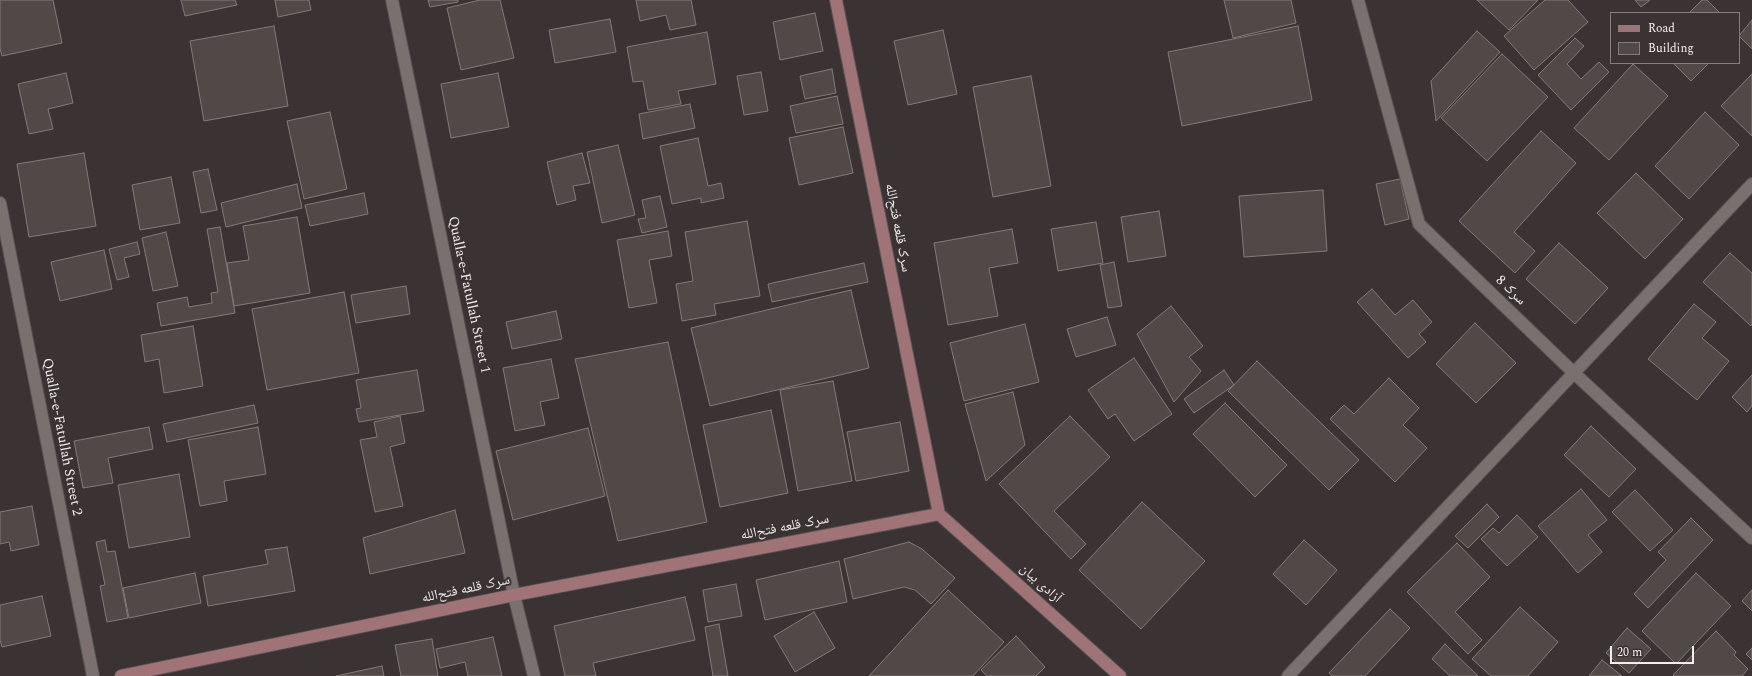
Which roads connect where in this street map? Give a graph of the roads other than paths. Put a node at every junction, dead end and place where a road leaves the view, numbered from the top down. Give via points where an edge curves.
1 (392, 0) edge
2 (836, 0) edge
3 (1358, 0) edge
4 (1752, 184) edge
5 (0, 203) edge
6 (1574, 373) junction
7 (939, 514) junction
8 (1752, 538) edge
9 (514, 595) junction
10 (93, 676) edge
11 (121, 676) edge
12 (534, 676) edge
13 (1120, 676) edge
14 (1288, 676) edge

1 - 9 street, Qualla-e-Fatullah Street 1
2 - 7 main road, سرک قلعه فتح‌الله
3 - 6 street, سرک 8 via 1418,224
4 - 6 street
5 - 10 street, Qualla-e-Fatullah Street 2
6 - 8 street, سرک 8
6 - 14 street
7 - 9 main road, سرک قلعه فتح‌الله
7 - 13 main road, آزادی بیان
9 - 11 main road, سرک قلعه فتح‌الله
9 - 12 street, Qualla-e-Fatullah Street 1

